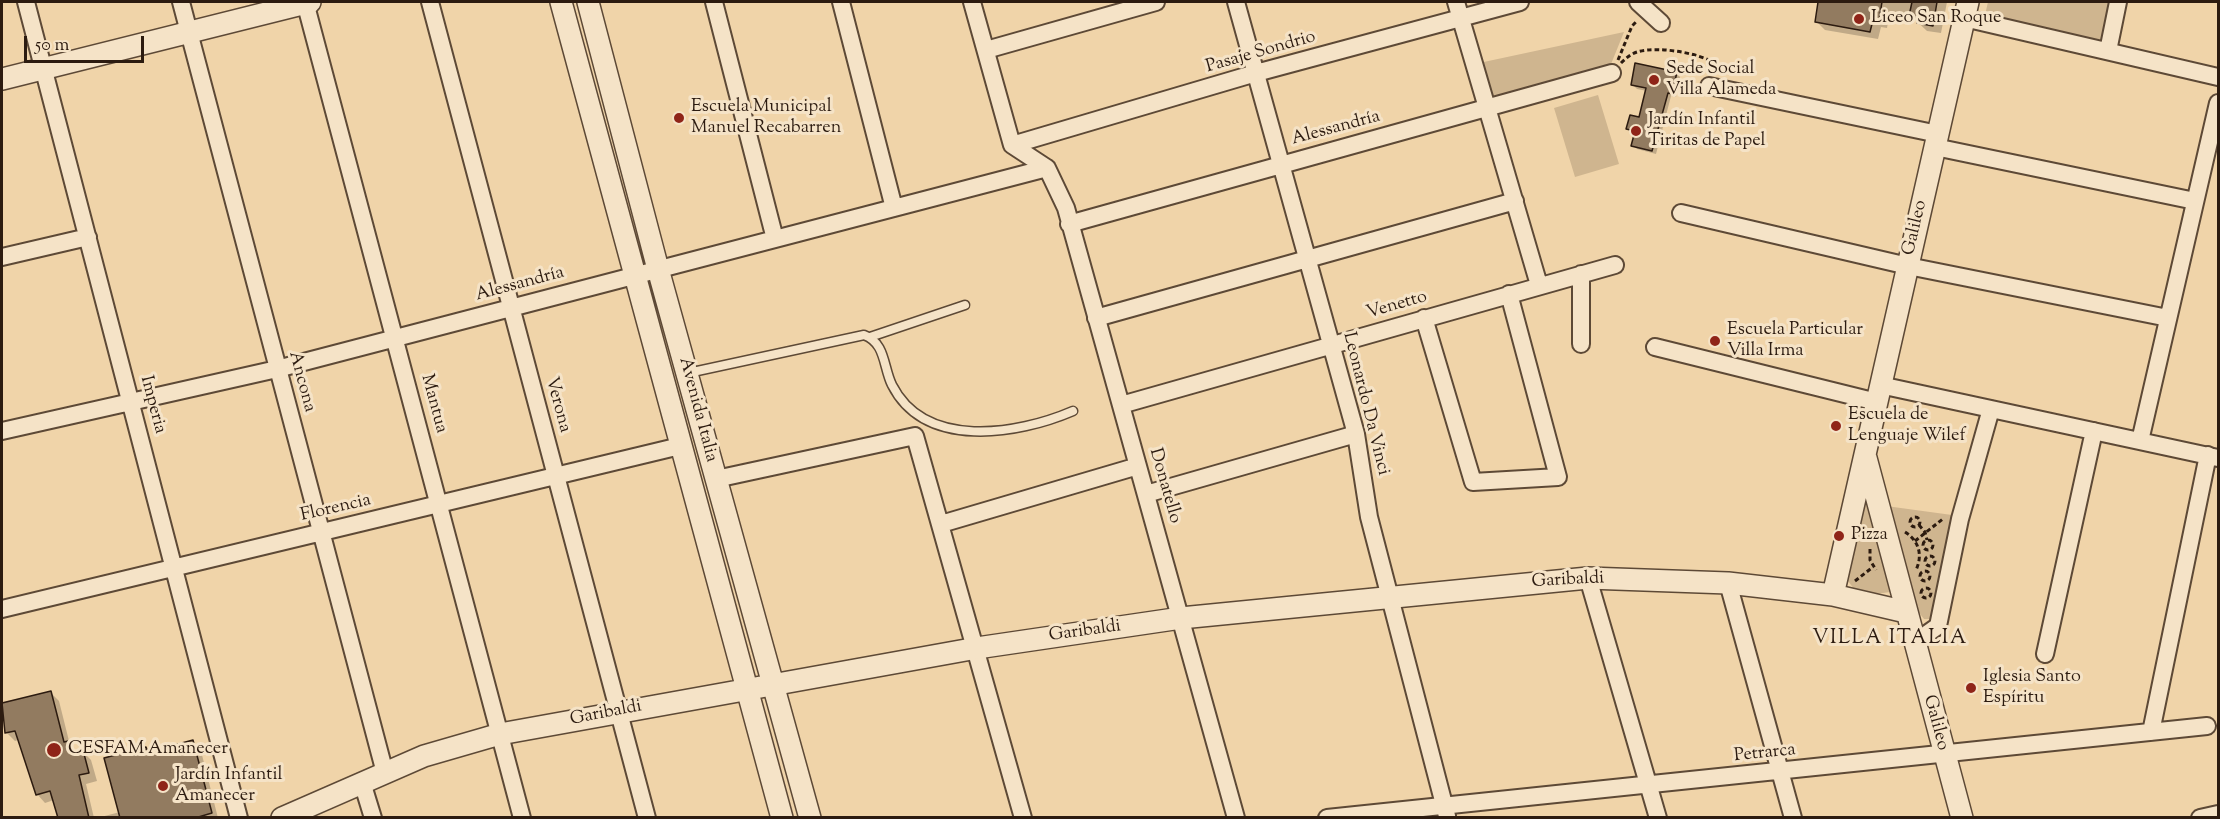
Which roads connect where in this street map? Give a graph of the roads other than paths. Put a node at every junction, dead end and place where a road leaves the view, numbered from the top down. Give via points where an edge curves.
1 (26, 2) edge
2 (181, 2) edge
3 (307, 2) edge
4 (430, 2) edge
5 (561, 2) edge
6 (588, 2) edge
7 (714, 2) edge
8 (841, 2) edge
9 (972, 2) edge
10 (1156, 2) edge
11 (1236, 2) edge
12 (1520, 2) edge
13 (2118, 2) edge
14 (1642, 6) edge
15 (1459, 10) edge
16 (1966, 10) edge
17 (1661, 23) dead end
18 (189, 32) junction
19 (986, 50) junction
20 (2108, 51) junction
21 (44, 68) junction
22 (1612, 73) road end
23 (1256, 74) junction
24 (2218, 77) edge
25 (2, 79) edge
26 (1709, 86) dead end
27 (2218, 103) edge
28 (1487, 108) junction
29 (1936, 140) junction
30 (1012, 145) junction
31 (1281, 165) junction
32 (1047, 168) junction
33 (1515, 201) junction
34 (2196, 201) junction
35 (894, 208) junction
36 (1682, 213) dead end
37 (1069, 224) junction
38 (88, 237) junction
39 (775, 239) junction
40 (2, 257) edge
41 (1308, 260) junction
42 (1615, 265) dead end
43 (1908, 266) junction
44 (658, 269) junction
45 (1581, 274) junction
46 (634, 276) junction
47 (1539, 285) junction
48 (1509, 294) junction
49 (964, 305) dead end
50 (511, 308) junction
51 (1096, 318) junction
52 (1424, 318) junction
53 (2168, 318) junction
54 (870, 337) junction
55 (395, 338) junction
56 (1581, 344) dead end
57 (1331, 346) junction
58 (1655, 347) dead end
59 (277, 369) junction
60 (687, 373) junction
61 (1879, 394) junction
62 (131, 402) junction
63 (1120, 405) junction
64 (1991, 409) junction
65 (1073, 411) dead end
66 (2, 431) edge
67 (2094, 431) junction
68 (1356, 434) junction
69 (2140, 441) junction
70 (680, 446) junction
71 (1865, 454) junction
72 (2213, 457) edge
73 (1138, 466) junction
74 (556, 476) junction
75 (716, 479) junction
76 (1146, 494) junction
77 (439, 504) junction
78 (941, 524) junction
79 (321, 532) junction
80 (174, 568) junction
81 (1588, 578) junction
82 (1728, 583) junction
83 (1833, 595) junction
84 (1390, 596) junction
85 (3, 604) edge
86 (1906, 612) junction
87 (1181, 618) junction
88 (1914, 643) junction
89 (977, 648) junction
90 (2045, 654) dead end
91 (774, 682) junction
92 (746, 688) junction
93 (619, 712) junction
94 (2207, 726) dead end
95 (2151, 732) junction
96 (500, 734) junction
97 (1943, 754) junction
98 (1780, 772) junction
99 (385, 773) junction
100 (362, 782) junction
101 (1649, 785) junction
102 (1446, 812) edge
103 (2218, 814) edge
104 (239, 818) edge
105 (282, 818) edge
106 (373, 818) edge
107 (522, 818) edge
108 (646, 818) edge
109 (782, 818) edge
110 (810, 818) edge
111 (1023, 818) edge
112 (1236, 818) edge
113 (1328, 818) edge
114 (1658, 818) edge
115 (1792, 818) edge
116 (1962, 818) edge
117 (2200, 818) edge

1 - 21 street, Imperia
2 - 18 street, Ancona
3 - 18 street
3 - 55 street, Mantua
4 - 50 street, Verona
5 - 46 street, Avenida Italia
6 - 44 street, Avenida Italia
7 - 39 street
8 - 35 street
9 - 19 street
10 - 19 street
11 - 23 street, Leonardo Da Vinci
12 - 15 street, Pasaje Sondrio
13 - 20 street
14 - 17 street
15 - 23 street, Pasaje Sondrio
15 - 28 street
16 - 20 street
16 - 29 street, Galileo
18 - 21 street
18 - 59 street, Ancona
19 - 30 street
20 - 24 street
21 - 25 street
21 - 38 street, Imperia
22 - 28 street, Alessandría
23 - 30 street, Pasaje Sondrio
23 - 31 street, Leonardo Da Vinci
26 - 29 street
27 - 34 street
28 - 31 street, Alessandría
28 - 33 street
29 - 34 street
29 - 43 street, Galileo
30 - 32 street
31 - 37 street, Alessandría
31 - 41 street, Leonardo Da Vinci
32 - 35 street, Alessandría
32 - 37 street, Donatello
33 - 41 street
33 - 47 street
34 - 53 street
35 - 39 street, Alessandría
36 - 43 street
37 - 51 street, Donatello
38 - 40 street
38 - 62 street, Imperia
39 - 44 street, Alessandría
41 - 51 street
41 - 57 street, Leonardo Da Vinci
42 - 45 street, Venetto
43 - 53 street
43 - 61 street, Galileo
44 - 46 street, Alessandría
44 - 60 street, Avenida Italia
45 - 47 street, Venetto
45 - 56 street
46 - 50 street, Alessandría
46 - 70 street, Avenida Italia
47 - 48 street, Venetto
48 - 52 street, Venetto
48 - 52 street via 1558,477 1473,482
49 - 54 lane
50 - 55 street, Alessandría
50 - 74 street, Verona
51 - 63 street, Donatello
52 - 57 street, Venetto
53 - 69 street
54 - 60 lane via 852,336
54 - 65 lane via 879,346 887,374 905,405 932,425 1000,431 1031,426
55 - 59 street, Alessandría
55 - 77 street, Mantua
57 - 63 street, Venetto
57 - 68 street, Leonardo Da Vinci
58 - 61 street
59 - 62 street, Alessandría
59 - 79 street, Ancona
60 - 75 street, Avenida Italia
61 - 64 street
61 - 71 street, Galileo
62 - 66 street, Alessandría
62 - 80 street, Imperia
63 - 73 street, Donatello
64 - 67 street
64 - 88 street via 1960,519 1938,626
67 - 69 street
67 - 90 street
68 - 76 street
68 - 84 street, Leonardo Da Vinci via 1369,518
69 - 72 street
70 - 74 street, Florencia
70 - 92 street, Avenida Italia
71 - 83 street, Galileo
71 - 86 street, Galileo
72 - 95 street
73 - 76 street, Donatello
73 - 78 street
74 - 77 street, Florencia
74 - 93 street, Verona
75 - 78 street via 915,436
75 - 91 street, Avenida Italia
76 - 87 street, Donatello
77 - 79 street, Florencia
77 - 96 street, Mantua
78 - 89 street
79 - 80 street, Florencia
79 - 99 street, Ancona
80 - 85 street, Florencia
80 - 104 street, Imperia
81 - 82 street, Garibaldi
81 - 84 street, Garibaldi
81 - 101 street
82 - 83 street, Garibaldi
82 - 98 street
83 - 86 street, Garibaldi
84 - 87 street, Garibaldi
84 - 102 street, Leonardo Da Vinci
86 - 88 street, Galileo
87 - 89 street, Garibaldi
87 - 112 street, Donatello
88 - 97 street, Galileo
89 - 91 street, Garibaldi
89 - 111 street
91 - 92 street, Garibaldi
91 - 110 street, Avenida Italia
92 - 93 street, Garibaldi
92 - 109 street, Avenida Italia
93 - 96 street, Garibaldi
93 - 108 street, Verona
94 - 95 street, Petrarca
95 - 97 street, Petrarca
96 - 99 street, Garibaldi via 444,749
96 - 107 street, Mantua
97 - 98 street, Petrarca
97 - 116 street, Galileo
98 - 101 street, Petrarca
98 - 115 street
99 - 100 street, Garibaldi
100 - 105 street, Garibaldi
100 - 106 street
101 - 102 street, Petrarca
101 - 114 street
102 - 113 street, Petrarca
103 - 117 street

